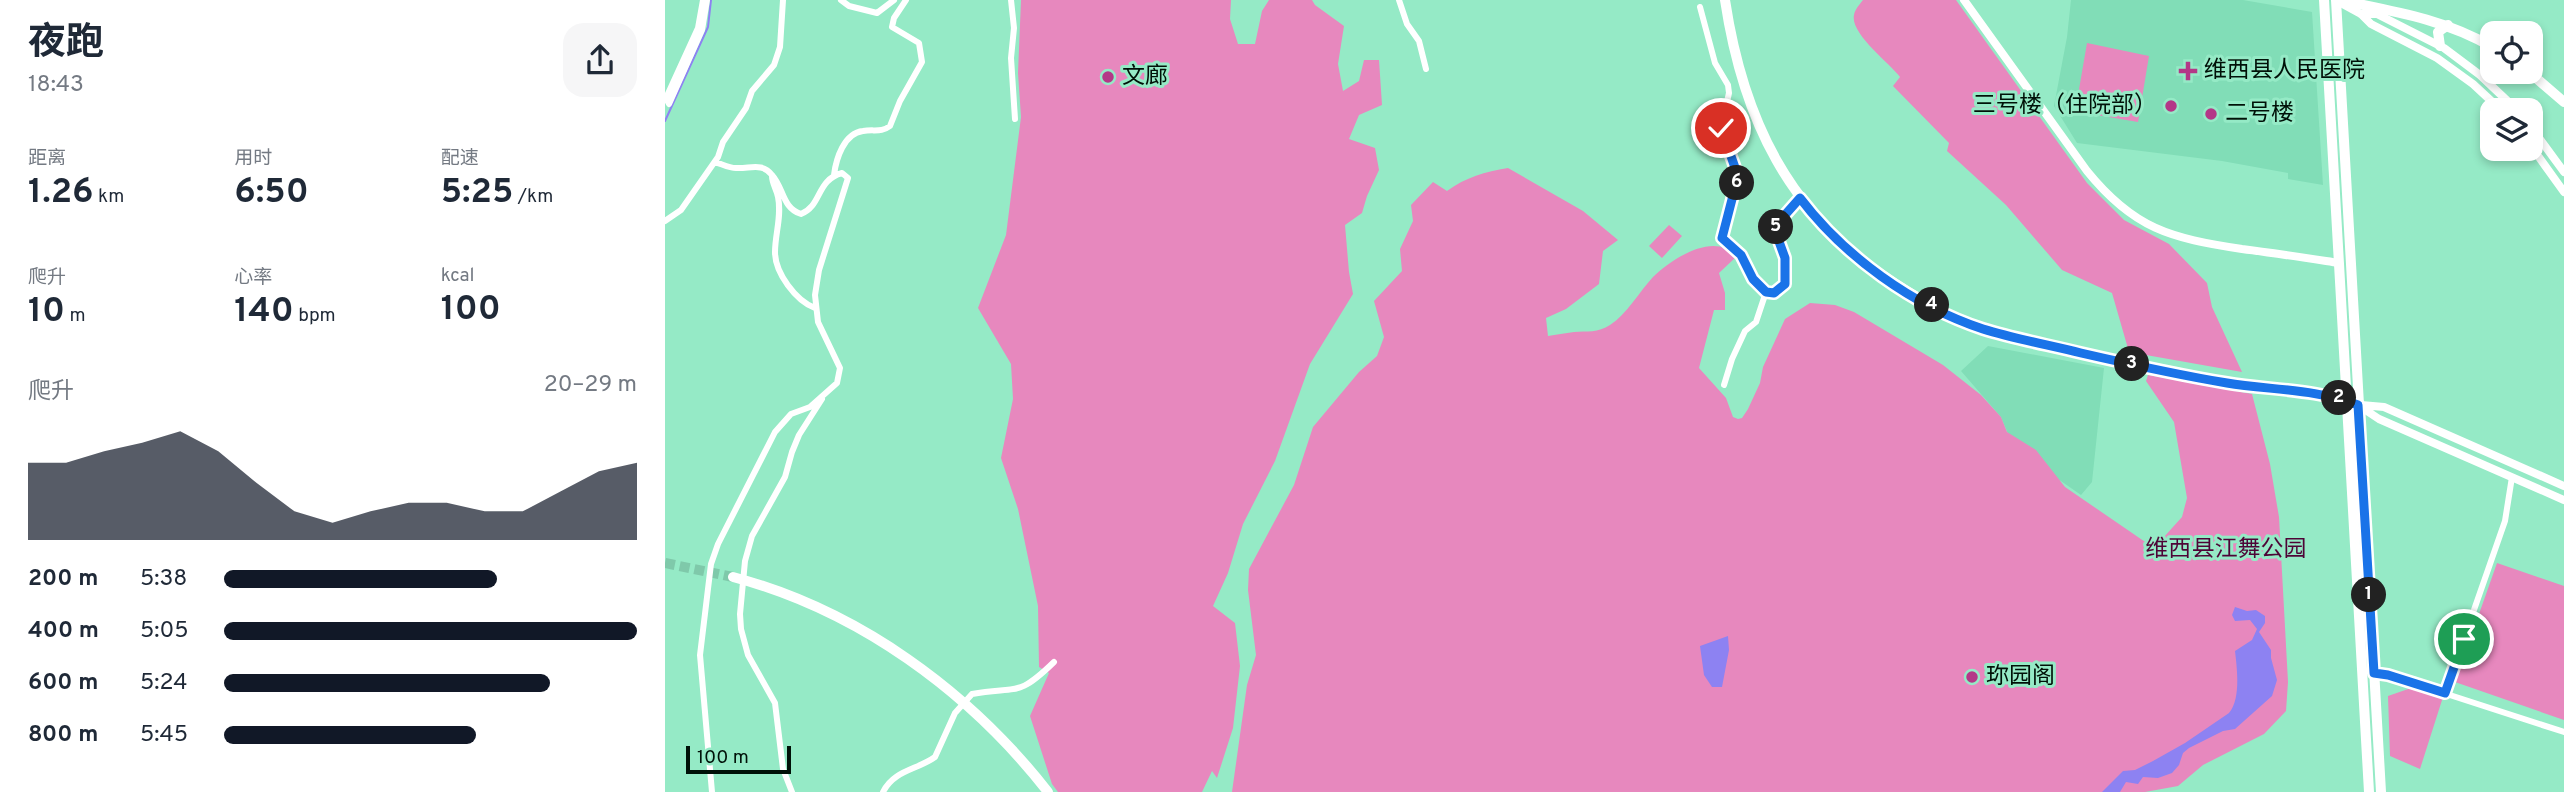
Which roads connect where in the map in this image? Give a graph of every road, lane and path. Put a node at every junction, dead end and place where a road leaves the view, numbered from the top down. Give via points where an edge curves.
1 (705, 0) edge
2 (783, 0) edge
3 (841, 0) edge
4 (894, 0) edge
5 (906, 0) edge
6 (1011, 0) edge
7 (1399, 0) edge
8 (1725, 0) edge
9 (1964, 0) edge
10 (2324, 0) edge
11 (2337, 0) edge
12 (1700, 7) dead end
13 (2361, 15) junction
14 (2448, 25) junction
15 (2480, 41) edge
16 (2439, 46) junction
17 (1426, 69) dead end
18 (2543, 84) edge
19 (2488, 98) edge
20 (2504, 98) edge
21 (2564, 103) edge
22 (1015, 119) dead end
23 (2543, 143) edge
24 (2542, 161) edge
25 (715, 162) junction
26 (2564, 172) edge
27 (772, 174) junction
28 (834, 175) junction
29 (2564, 192) edge
30 (1800, 198) junction
31 (665, 221) edge
32 (2339, 263) junction
33 (1766, 292) junction
34 (815, 308) junction
35 (1724, 385) dead end
36 (829, 388) junction
37 (2347, 400) junction
38 (2358, 405) junction
39 (2512, 477) junction
40 (2564, 486) edge
41 (2564, 500) edge
42 (733, 577) tunnel mouth
43 (1054, 662) dead end
44 (2374, 673) junction
45 (2445, 693) junction
46 (2564, 732) edge
47 (712, 792) edge
48 (792, 792) edge
49 (883, 792) edge
50 (1048, 792) edge
51 (2369, 792) edge
52 (2381, 792) edge

1 - 1 street via 702,30 669,104 666,98 698,29
2 - 25 street via 778,56 752,91
3 - 4 street via 877,13
5 - 28 street via 892,23 919,43 922,62 890,126 860,131 849,139
6 - 22 street
7 - 17 street via 1419,41
8 - 30 main road via 1750,107 1769,149
9 - 32 street via 2087,170 2126,211 2154,228 2190,241
10 - 32 main road
11 - 13 street
11 - 14 main road
11 - 38 main road
12 - 33 street via 1715,63 1728,85 1721,128 1738,176 1722,238 1741,255
13 - 16 street via 2377,14
13 - 19 street via 2437,58
14 - 15 main road
14 - 16 highway via 2438,32
16 - 20 street
18 - 21 main road
23 - 26 street
24 - 29 street
25 - 27 street via 739,168 757,166
25 - 31 street via 681,210
27 - 28 street via 790,208 801,214 811,208 824,183
27 - 34 street via 778,197 777,262 787,284
28 - 34 street via 846,174 848,182 819,270
30 - 33 street via 1776,225 1785,258 1785,284 1774,293
30 - 37 main road via 1833,235 1884,277 1977,327 2227,383
32 - 37 main road
33 - 35 street
34 - 36 street via 840,368 837,383
36 - 47 street via 810,407 791,414 775,432 714,552 700,655
36 - 48 street via 799,435 785,477 752,536 740,614 752,666 775,704 783,769
37 - 38 main road
37 - 51 main road
38 - 39 street via 2379,419
38 - 40 street via 2384,407
38 - 44 main road
39 - 41 street
39 - 45 street via 2507,514
42 - 50 highway via 813,606 895,650 994,730
43 - 49 street via 1026,687 972,694 955,713 935,757 902,772
44 - 45 street
44 - 52 main road
45 - 46 street

